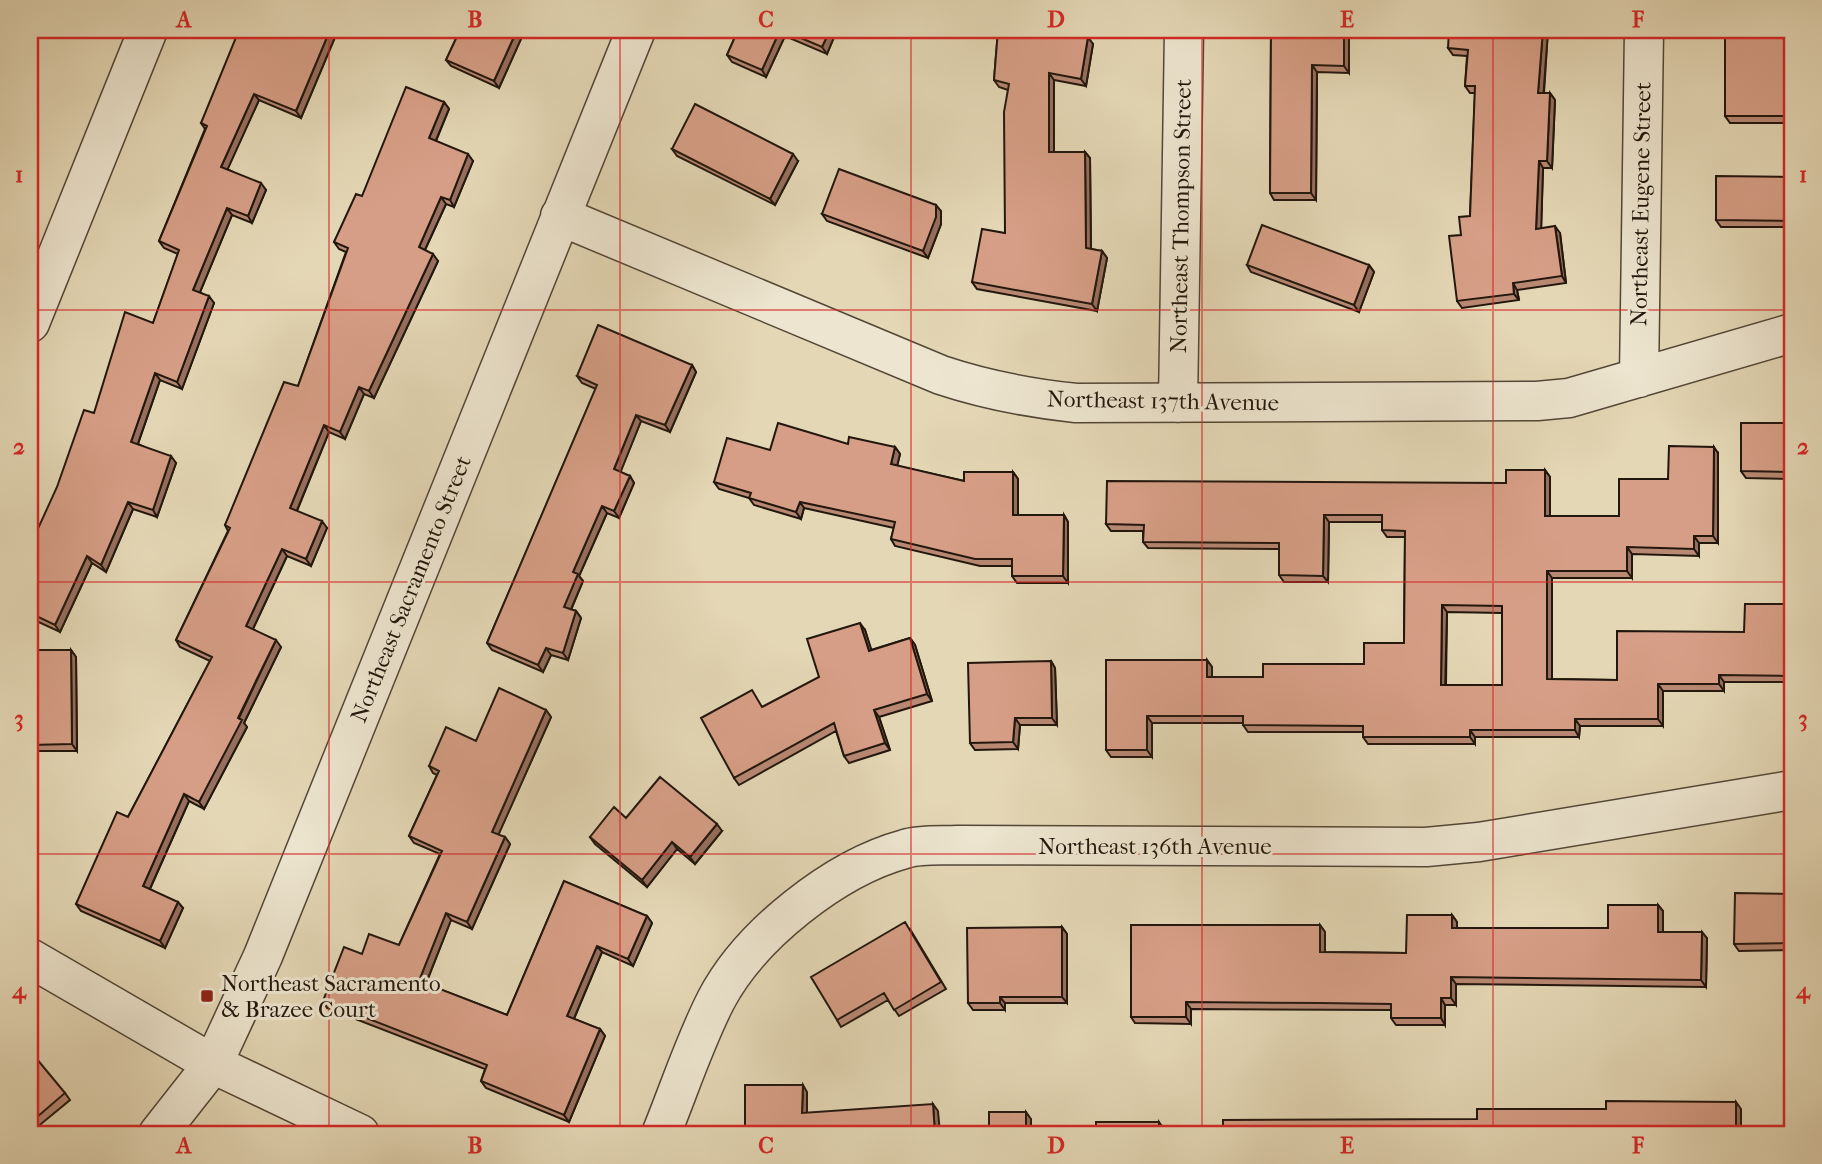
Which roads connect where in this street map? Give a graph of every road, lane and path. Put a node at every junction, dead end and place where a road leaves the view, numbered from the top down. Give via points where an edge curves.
1 (636, 30) edge
2 (1184, 30) edge
3 (1644, 30) edge
4 (145, 31) edge
5 (560, 216) junction
6 (30, 323) edge
7 (1792, 332) edge
8 (1639, 378) junction
9 (1178, 403) junction
10 (1792, 790) edge
11 (30, 958) edge
12 (213, 1064) junction
13 (158, 1134) edge
14 (360, 1134) edge
15 (661, 1134) edge

1 - 5 street, Northeast Sacramento Street
2 - 9 street, Northeast Thompson Street
3 - 8 street, Northeast Eugene Street
4 - 6 street
5 - 9 street, Northeast 137th Avenue via 983,389 1076,403
5 - 12 street, Northeast Sacramento Street via 298,872
7 - 8 street, Northeast 137th Avenue
8 - 9 street, Northeast 137th Avenue via 1569,398 1537,401
10 - 15 street, Northeast 136th Avenue via 1426,847 908,848 862,863 822,887 742,963 717,999
11 - 12 street
12 - 13 street, Northeast Sacramento Street
12 - 14 street

